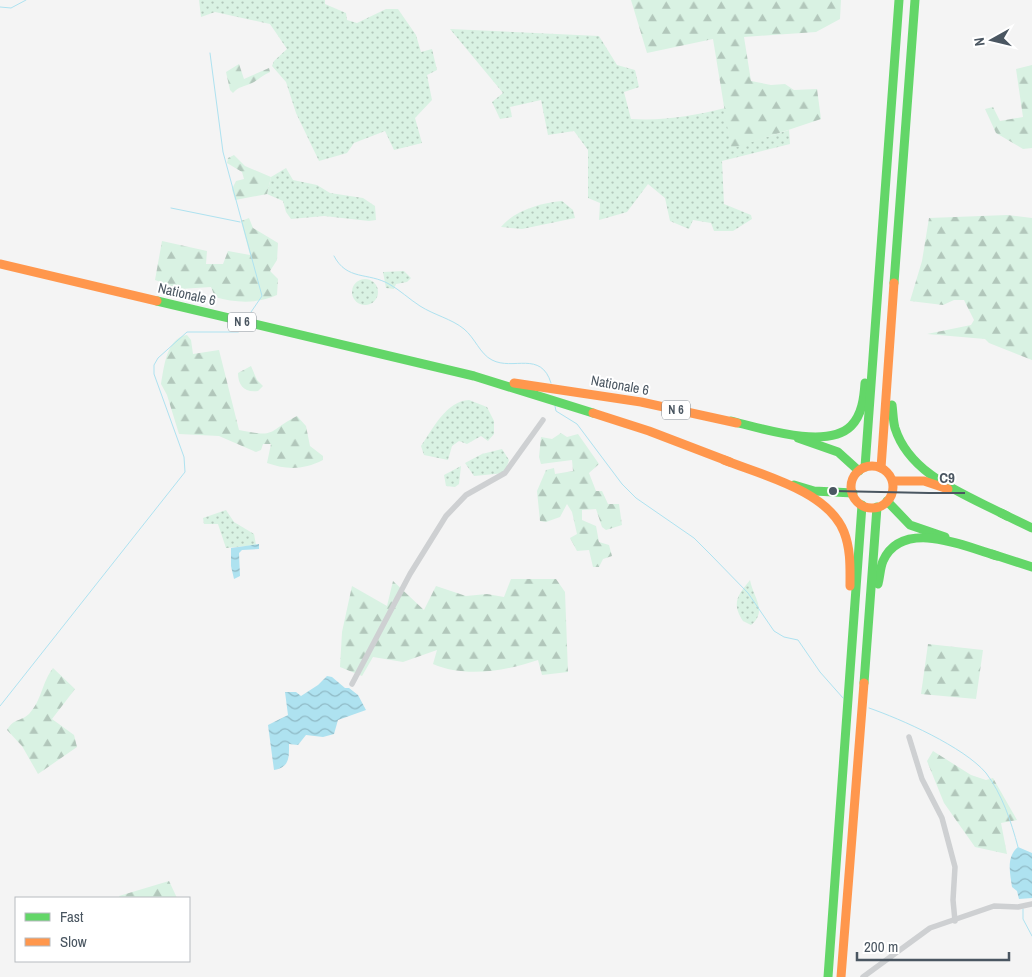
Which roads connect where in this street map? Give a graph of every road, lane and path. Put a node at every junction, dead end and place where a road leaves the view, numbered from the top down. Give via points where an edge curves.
1 (899, 0) edge
2 (915, 0) edge
3 (882, 240) junction
4 (898, 242) junction
5 (0, 264) edge
6 (484, 378) junction
7 (543, 420) dead end
8 (731, 421) junction
9 (724, 460) junction
10 (881, 468) junction
11 (862, 469) junction
12 (893, 481) junction
13 (853, 493) junction
14 (887, 501) junction
15 (862, 505) junction
16 (877, 507) junction
17 (1007, 516) junction
18 (1032, 528) edge
19 (997, 556) junction
20 (1032, 567) edge
21 (352, 684) dead end
22 (909, 737) dead end
23 (844, 759) junction
24 (860, 762) junction
25 (1032, 904) edge
26 (954, 921) junction
27 (878, 968) junction
28 (828, 977) edge
29 (841, 977) edge
30 (863, 977) edge
31 (873, 977) edge

1 - 3 main road
2 - 4 main road
3 - 8 main road via 865,389 855,421 846,431 823,437
3 - 11 main road
4 - 10 main road
4 - 17 main road via 892,396 895,432 917,465
5 - 6 main road, Nationale 6 / N 6
6 - 8 main road, Nationale 6 / N 6 via 641,402
6 - 9 main road, Nationale 6 / N 6 via 640,428
7 - 21 street via 505,473 466,495 446,516 410,574
8 - 11 main road, Nationale 6 / N 6 via 825,446
9 - 13 main road, Nationale 6 / N 6 via 814,491
9 - 23 main road via 826,506 842,527 851,557
10 - 11 main road
10 - 12 main road
11 - 13 main road via 852,481
12 - 14 main road
12 - 17 main road via 924,481 942,486
13 - 15 main road
14 - 16 main road
14 - 19 main road via 910,525
15 - 16 main road
15 - 23 main road
16 - 24 main road
17 - 18 main road
19 - 20 main road
19 - 24 main road via 921,536 902,541 891,549 879,572
22 - 26 street via 922,779 942,818 954,867
23 - 28 main road
24 - 29 main road
25 - 26 street via 994,906
26 - 27 street via 930,928
27 - 30 street
27 - 31 street

